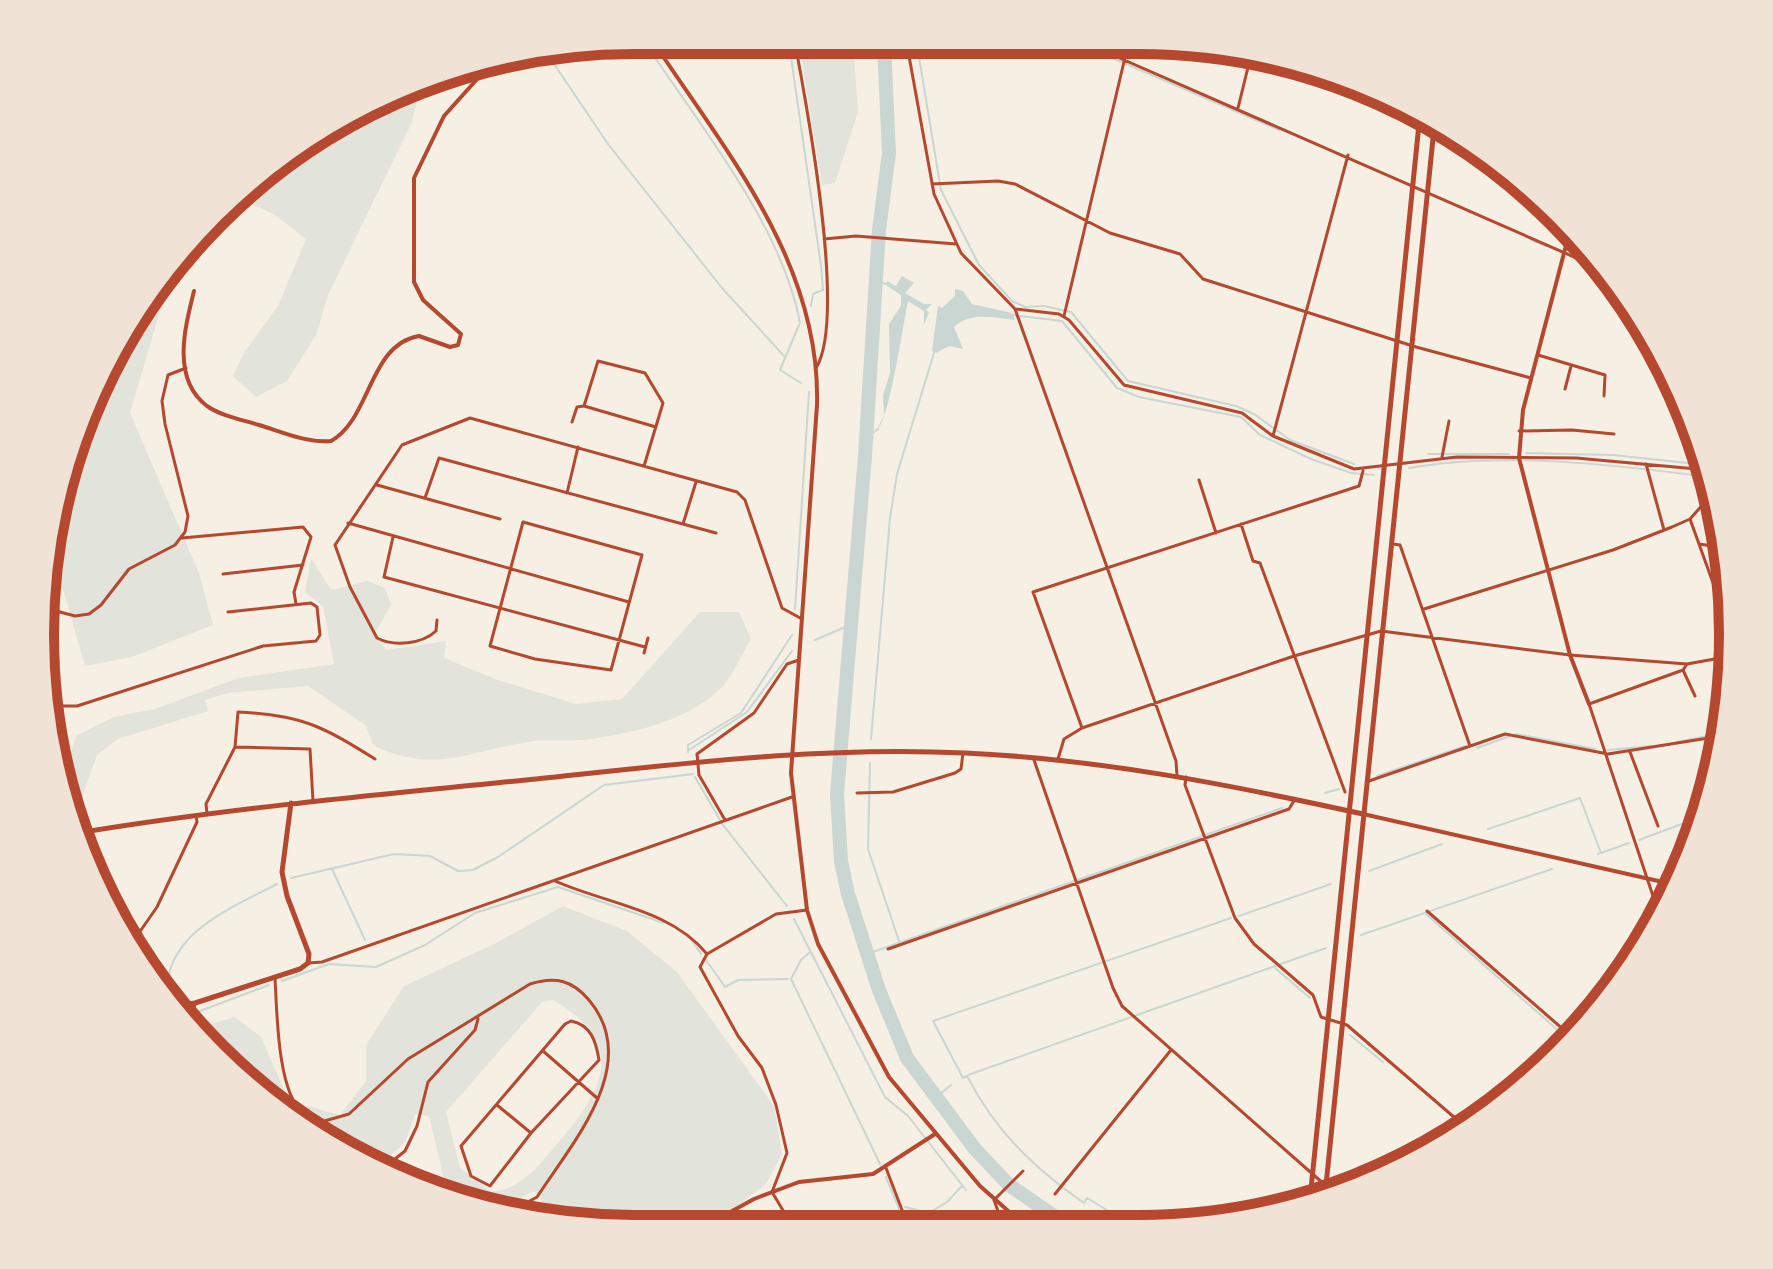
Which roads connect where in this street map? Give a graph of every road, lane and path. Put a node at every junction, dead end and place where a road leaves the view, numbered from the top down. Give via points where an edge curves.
1 (661, 54) edge
2 (797, 54) edge
3 (909, 54) edge
4 (1109, 54) edge
5 (1126, 54) edge
6 (1125, 62) junction
7 (1249, 64) edge
8 (481, 75) edge
9 (1238, 108) junction
10 (1419, 127) edge
11 (1433, 135) edge
12 (1347, 157) junction
13 (932, 184) junction
14 (1414, 185) junction
15 (1427, 191) junction
16 (1088, 222) junction
17 (824, 239) junction
18 (956, 243) junction
19 (1566, 243) edge
20 (1564, 251) junction
21 (1581, 259) edge
22 (194, 291) dead end
23 (1015, 309) junction
24 (1065, 312) junction
25 (1306, 312) junction
26 (1398, 340) junction
27 (1410, 345) junction
28 (1538, 355) junction
29 (1572, 365) junction
30 (186, 368) junction
31 (816, 368) junction
32 (1531, 378) junction
33 (1565, 389) dead end
34 (1604, 396) dead end
35 (584, 406) junction
36 (1449, 421) dead end
37 (572, 422) dead end
38 (656, 427) junction
39 (1519, 431) junction
40 (1274, 433) junction
41 (1614, 434) dead end
42 (578, 447) junction
43 (1443, 454) junction
44 (1520, 462) junction
45 (1398, 465) junction
46 (644, 466) junction
47 (1385, 467) junction
48 (1647, 468) junction
49 (1695, 470) edge
50 (1363, 474) junction
51 (1199, 480) dead end
52 (696, 481) junction
53 (375, 484) junction
54 (567, 493) junction
55 (425, 498) junction
56 (1704, 503) edge
57 (500, 519) dead end
58 (1690, 519) junction
59 (348, 523) junction
60 (683, 524) junction
61 (1241, 524) junction
62 (1664, 530) junction
63 (716, 533) dead end
64 (1216, 533) junction
65 (393, 537) junction
66 (182, 538) junction
67 (1391, 543) junction
68 (1699, 544) junction
69 (1712, 546) edge
70 (303, 565) junction
71 (1547, 568) junction
72 (510, 569) junction
73 (1106, 569) junction
74 (223, 574) dead end
75 (1718, 597) edge
76 (629, 602) junction
77 (296, 604) junction
78 (499, 609) junction
79 (1424, 609) junction
80 (55, 611) edge
81 (228, 612) dead end
82 (802, 619) junction
83 (437, 620) dead end
84 (1381, 631) junction
85 (1368, 634) junction
86 (1433, 636) junction
87 (648, 638) dead end
88 (619, 640) junction
89 (645, 647) junction
90 (644, 653) dead end
91 (1570, 655) junction
92 (1294, 656) junction
93 (1718, 658) edge
94 (799, 660) junction
95 (1687, 664) junction
96 (1683, 670) junction
97 (1695, 696) dead end
98 (1156, 704) junction
99 (1589, 704) junction
100 (59, 707) edge
101 (1082, 728) junction
102 (1710, 738) edge
103 (1470, 746) junction
104 (235, 747) junction
105 (1630, 752) junction
106 (963, 753) junction
107 (1604, 753) junction
108 (793, 754) junction
109 (1034, 757) junction
110 (375, 759) dead end
111 (1058, 759) junction
112 (697, 762) junction
113 (1177, 776) junction
114 (1186, 777) junction
115 (1365, 780) junction
116 (1345, 792) dead end
117 (857, 793) dead end
118 (792, 797) junction
119 (1295, 799) junction
120 (313, 801) junction
121 (291, 803) junction
122 (1350, 811) junction
123 (207, 813) junction
124 (1363, 814) junction
125 (196, 815) junction
126 (722, 821) junction
127 (1658, 826) dead end
128 (89, 831) edge
129 (1204, 837) junction
130 (1648, 879) junction
131 (555, 881) junction
132 (1075, 882) junction
133 (1663, 882) edge
134 (1654, 900) edge
135 (807, 910) junction
136 (1428, 912) dead end
137 (138, 934) edge
138 (888, 949) dead end
139 (707, 954) junction
140 (308, 963) junction
141 (275, 978) junction
142 (195, 1003) junction
143 (187, 1004) edge
144 (195, 1013) edge
145 (478, 1019) junction
146 (1329, 1020) junction
147 (1342, 1022) junction
148 (1563, 1030) edge
149 (1171, 1050) junction
150 (543, 1051) junction
151 (578, 1081) junction
152 (599, 1099) junction
153 (496, 1105) junction
154 (300, 1108) edge
155 (316, 1120) edge
156 (1457, 1120) edge
157 (531, 1133) junction
158 (935, 1134) junction
159 (393, 1162) edge
160 (886, 1168) junction
161 (1022, 1172) dead end
162 (1312, 1174) junction
163 (1324, 1184) edge
164 (1326, 1184) edge
165 (1311, 1188) edge
166 (1058, 1189) dead end
167 (772, 1192) junction
168 (994, 1200) junction
169 (523, 1204) edge
170 (727, 1215) edge
171 (786, 1215) edge
172 (902, 1215) edge
173 (999, 1215) edge
174 (1012, 1215) edge

1 - 31 street via 781,239 800,289
2 - 17 street
3 - 13 street
4 - 6 street
5 - 6 street
6 - 9 street
6 - 16 street
7 - 9 street
8 - 30 street via 444,116 414,178 414,282 423,300 461,334 458,345 419,336 393,347 345,431 331,441 300,437 214,410 192,387
9 - 12 street
10 - 14 main road
11 - 15 main road
12 - 14 street
12 - 25 street
13 - 16 street via 1015,184
13 - 18 street
14 - 15 street
14 - 26 main road
15 - 20 street
15 - 27 main road
16 - 24 street
16 - 25 street via 1180,254 1203,279
17 - 18 street
17 - 31 street via 829,326 825,354
18 - 23 street
19 - 20 street
20 - 21 street
20 - 28 street
22 - 30 street via 183,336
23 - 24 street
23 - 73 street
24 - 40 street via 1124,385 1242,413
25 - 26 street
25 - 40 street
26 - 27 street
26 - 47 main road
27 - 32 street
27 - 45 main road
28 - 29 street
28 - 32 street
29 - 33 street
29 - 34 street via 1605,375
30 - 66 street via 168,375 162,401 188,516
31 - 82 street
32 - 39 street
35 - 37 street via 577,407
35 - 38 street
35 - 38 street via 598,361 645,373 663,403
36 - 43 street
38 - 46 street
39 - 41 street
39 - 44 street
40 - 50 street
42 - 46 street
42 - 53 street via 470,418 402,445
42 - 54 street
43 - 44 street
43 - 45 street
44 - 48 street via 1576,458
44 - 71 street
45 - 47 street
45 - 67 main road
46 - 52 street
47 - 50 street
47 - 85 main road
48 - 49 street
48 - 62 street
50 - 61 street via 1359,486
51 - 64 street
52 - 60 street
52 - 82 street via 742,495 782,608
53 - 55 street
53 - 59 street
54 - 55 street via 439,458
54 - 60 street
55 - 57 street
56 - 58 street
58 - 62 street
58 - 68 street
59 - 65 street
59 - 83 street via 335,549 377,638 400,644 429,636 436,631
60 - 63 street
61 - 64 street
61 - 92 street
62 - 71 street
64 - 73 street
65 - 72 street
65 - 78 street via 384,577
66 - 70 street via 303,527 311,537
66 - 80 street via 129,569 89,614
67 - 79 street via 1400,545
67 - 84 main road
68 - 69 street
68 - 75 street
70 - 74 street
70 - 77 street via 294,592
71 - 79 street
71 - 91 street
72 - 76 street
72 - 76 street via 523,522 642,555
72 - 78 street
73 - 98 street
73 - 101 street via 1033,592
76 - 88 street
77 - 81 street
77 - 100 street via 317,607 316,641 263,646 77,706
78 - 88 street
78 - 88 street via 490,646 535,659 611,670
79 - 86 street
82 - 94 street
84 - 85 street
84 - 86 street
84 - 115 main road
85 - 92 street
85 - 122 main road
86 - 91 street
86 - 103 street
87 - 89 street
88 - 89 street
89 - 90 street
91 - 95 street
91 - 99 street
92 - 98 street
92 - 116 street
93 - 95 street
94 - 108 street
94 - 112 street via 787,664 745,721 701,749
95 - 96 street
96 - 97 street
96 - 99 street
98 - 101 street
98 - 113 street
99 - 107 street
101 - 111 street via 1064,739
102 - 105 street
103 - 107 street via 1509,734
103 - 115 street
104 - 110 street via 238,712 281,714 310,721
104 - 120 street via 310,749
104 - 123 street via 206,804
105 - 107 street
105 - 127 street
106 - 108 main road
106 - 109 main road
106 - 117 street via 961,769 955,773 893,792
107 - 130 street
108 - 112 main road
108 - 118 street
109 - 111 main road
109 - 132 street
111 - 113 main road
112 - 120 main road
112 - 126 street
113 - 114 main road
114 - 119 main road
114 - 129 street
115 - 124 main road
118 - 126 street
118 - 135 street
119 - 122 main road
119 - 129 street via 1289,809
120 - 121 main road
121 - 123 main road
121 - 140 main road via 282,872
122 - 124 main road
122 - 146 main road
123 - 125 main road
124 - 130 street
124 - 147 main road
125 - 128 main road
125 - 137 street via 157,907
126 - 131 street
129 - 132 street
129 - 146 street via 1235,918 1254,944 1313,995 1318,1013
130 - 133 street
130 - 134 street
131 - 139 street via 668,921
131 - 140 street
132 - 138 street
132 - 149 street via 1113,988 1132,1017
135 - 139 street via 776,914
135 - 158 street via 818,944 889,1077
136 - 148 street
139 - 167 street via 700,967 762,1068 776,1105 787,1153
140 - 141 main road
141 - 142 main road
141 - 154 street via 279,1036
142 - 143 main road
142 - 144 street
145 - 152 street via 530,984 558,979 579,989 598,1011 606,1032 606,1080
145 - 155 street via 408,1059 349,1114
145 - 159 street via 475,1030 428,1082 417,1126 405,1151
146 - 147 street
146 - 162 main road
147 - 156 street
147 - 164 main road
149 - 162 street
149 - 166 street
150 - 151 street
150 - 151 street via 565,1024 585,1026 599,1060
150 - 153 street
151 - 152 street
151 - 157 street
152 - 169 street via 537,1197
153 - 157 street
153 - 157 street via 461,1146 471,1176 490,1186
158 - 160 street
158 - 168 street
160 - 167 street via 863,1177 799,1182
160 - 172 street
161 - 168 street
162 - 163 street
162 - 165 main road
167 - 170 street
167 - 171 street
168 - 173 street
168 - 174 street

